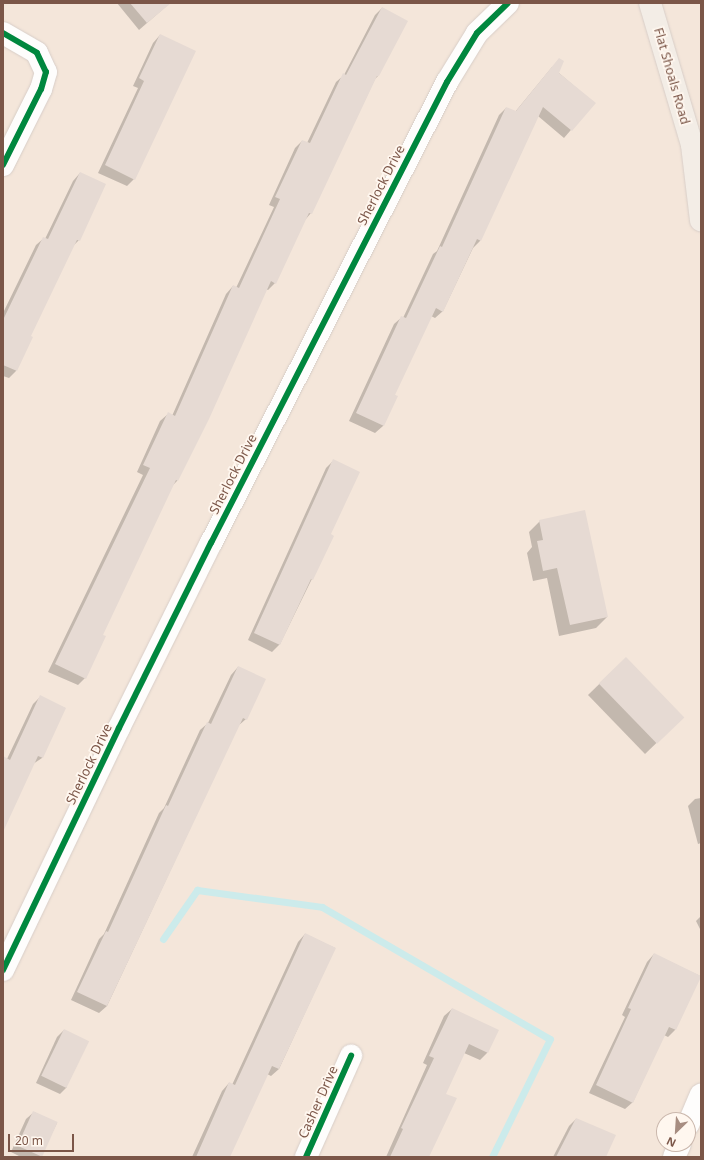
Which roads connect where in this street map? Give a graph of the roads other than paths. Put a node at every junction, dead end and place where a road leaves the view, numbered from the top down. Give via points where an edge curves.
1 (508, 3) edge
2 (650, 3) edge
3 (3, 33) edge
4 (3, 165) edge
5 (701, 220) edge
6 (3, 970) edge
7 (351, 1056) dead end
8 (701, 1095) edge
9 (694, 1112) edge
10 (306, 1157) edge

1 - 6 street, Sherlock Drive via 477,33 447,82 203,557
2 - 5 main road, Flat Shoals Road via 692,145
3 - 4 street via 37,52 46,72 41,89
7 - 10 street, Casher Drive
8 - 9 street

